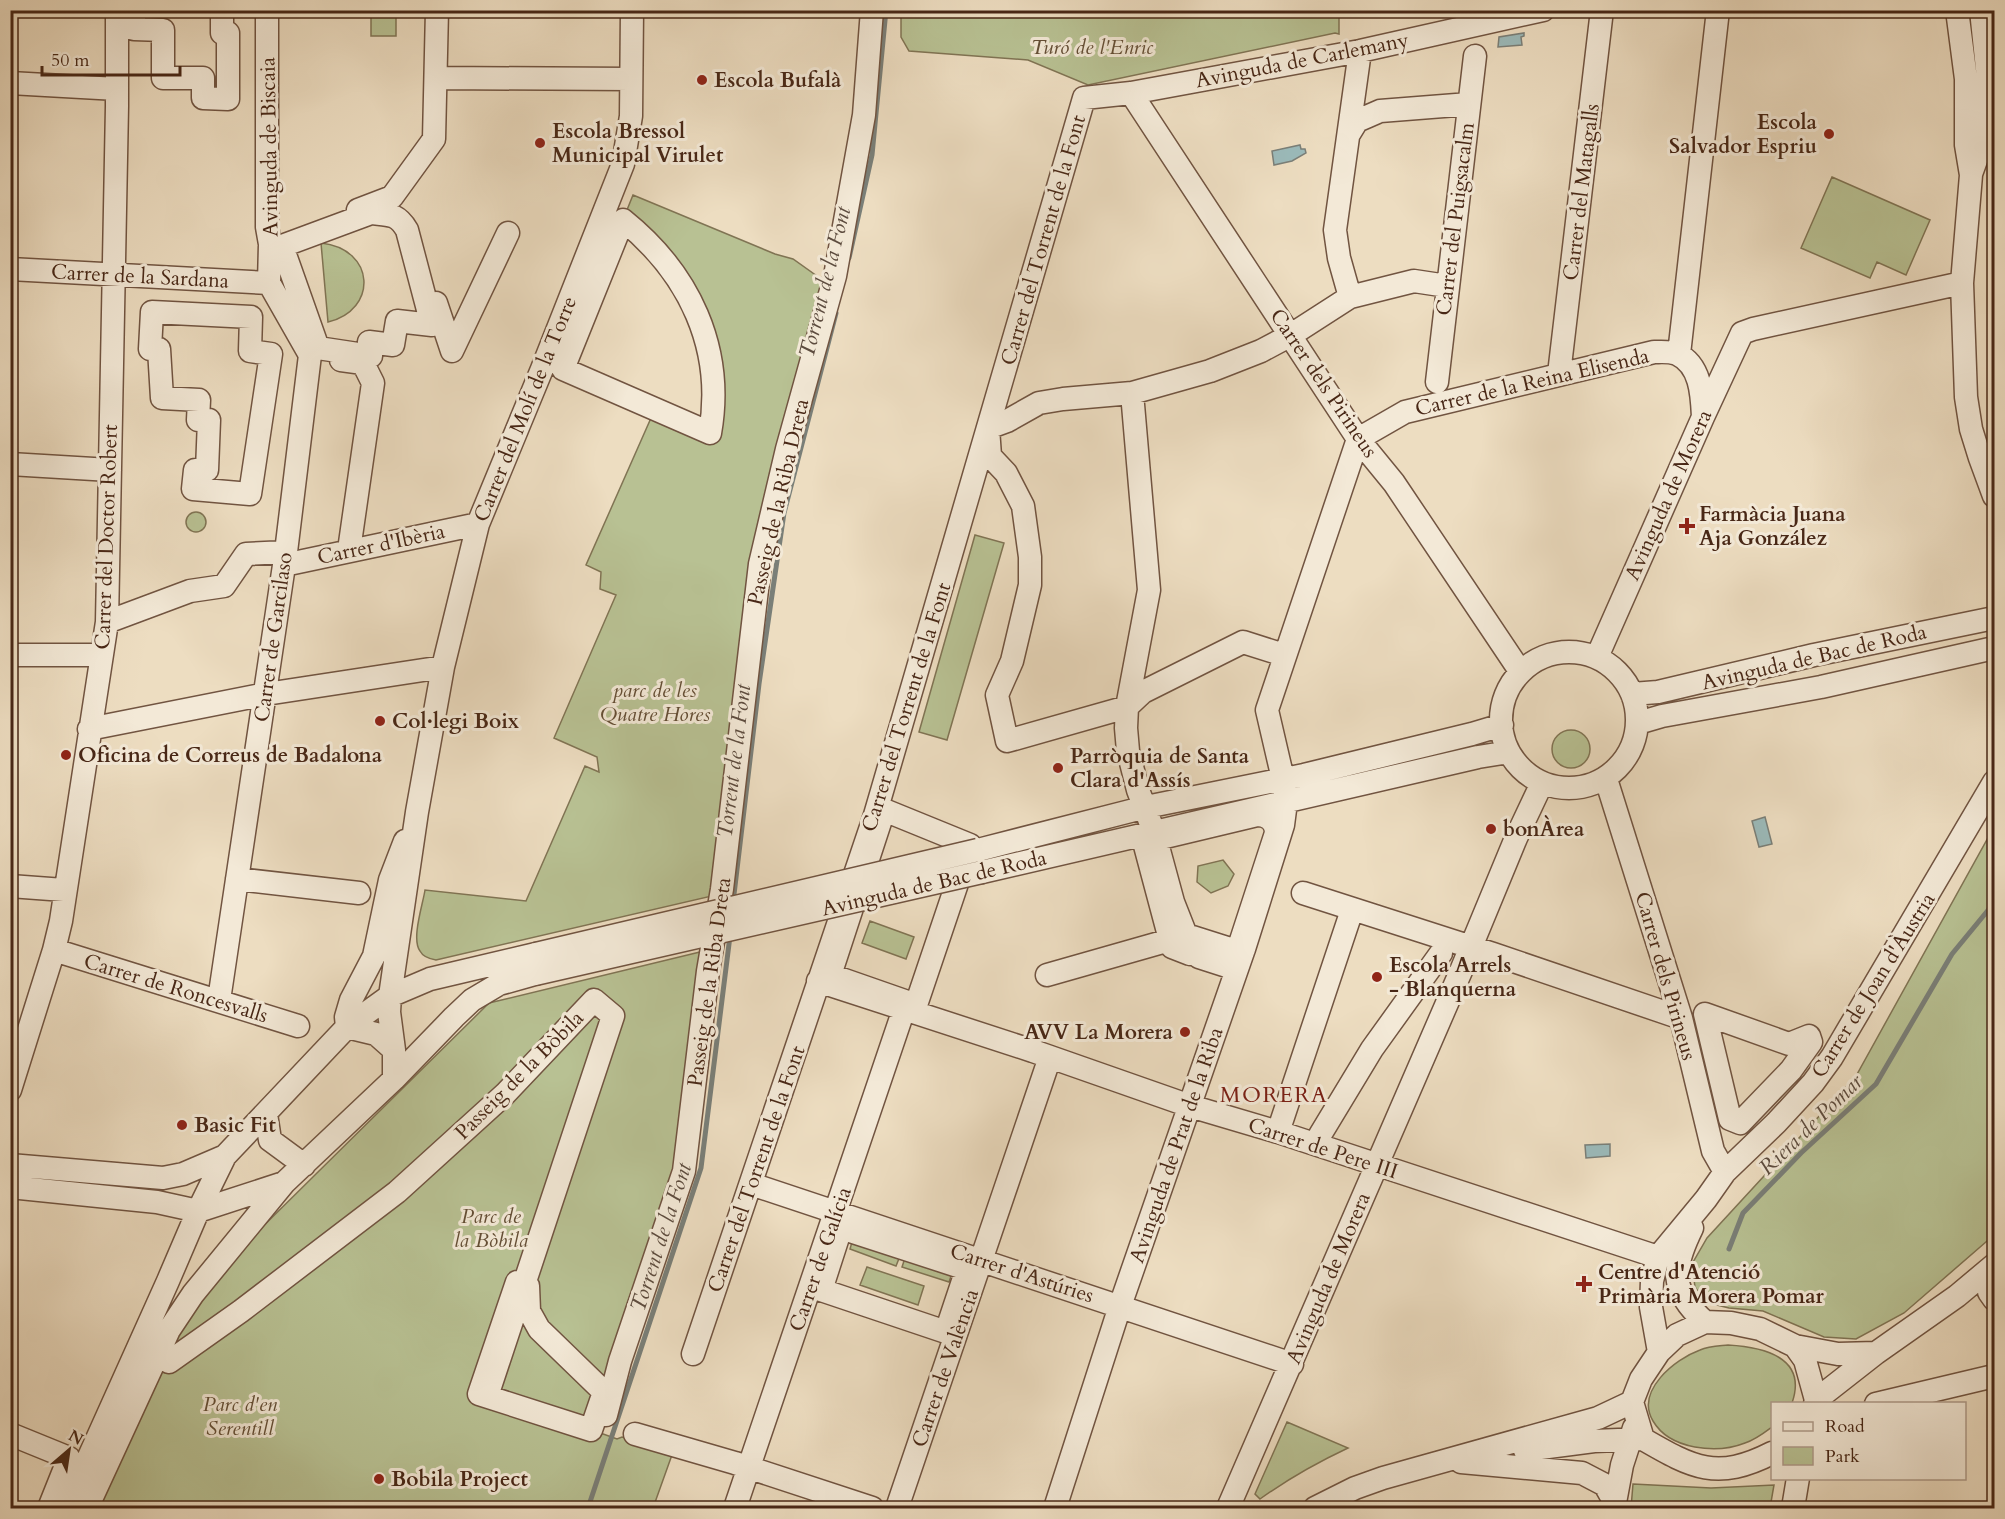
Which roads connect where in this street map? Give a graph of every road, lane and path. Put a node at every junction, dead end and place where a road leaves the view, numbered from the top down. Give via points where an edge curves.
1 (117, 10) edge
2 (134, 10) edge
3 (222, 10) edge
4 (267, 10) edge
5 (437, 10) edge
6 (632, 10) edge
7 (872, 10) edge
8 (1543, 10) edge
9 (1602, 10) edge
10 (1718, 10) edge
11 (1957, 10) edge
12 (1981, 10) edge
13 (1360, 51) junction
14 (1475, 57) dead end
15 (437, 78) junction
16 (631, 79) junction
17 (10, 83) edge
18 (117, 89) junction
19 (1131, 93) junction
20 (1468, 104) junction
21 (1348, 134) junction
22 (1971, 175) junction
23 (392, 206) junction
24 (623, 220) joint
25 (508, 233) dead end
26 (270, 244) junction
27 (10, 269) edge
28 (114, 275) junction
29 (269, 283) junction
30 (1962, 283) junction
31 (1447, 286) junction
32 (1350, 297) junction
33 (251, 317) joint
34 (1291, 335) junction
35 (1679, 354) junction
36 (310, 355) junction
37 (1559, 374) junction
38 (1437, 382) dead end
39 (1132, 393) junction
40 (1702, 417) junction
41 (988, 428) junction
42 (1358, 439) junction
43 (10, 464) edge
44 (110, 470) junction
45 (1995, 496) edge
46 (478, 524) junction
47 (349, 550) junction
48 (285, 559) junction
49 (1990, 616) edge
50 (107, 622) junction
51 (1995, 648) edge
52 (10, 655) edge
53 (101, 655) junction
54 (1284, 655) junction
55 (1597, 657) junction
56 (442, 667) junction
57 (1520, 671) junction
58 (266, 694) junction
59 (1632, 694) junction
60 (1127, 707) junction
61 (1638, 723) junction
62 (1502, 725) junction
63 (89, 729) junction
64 (1509, 754) junction
65 (1283, 779) junction
66 (1606, 779) junction
67 (1995, 782) edge
68 (1542, 783) junction
69 (1286, 802) junction
70 (1146, 807) junction
71 (417, 812) junction
72 (1155, 835) junction
73 (980, 861) junction
74 (237, 879) junction
75 (10, 886) edge
76 (64, 890) junction
77 (359, 893) dead end
78 (1303, 893) dead end
79 (1352, 910) junction
80 (1178, 937) junction
81 (1471, 947) junction
82 (398, 948) junction
83 (1241, 949) junction
84 (54, 950) junction
85 (1441, 953) dead end
86 (536, 964) junction
87 (1047, 975) dead end
88 (430, 979) junction
89 (818, 981) junction
90 (390, 996) junction
91 (219, 1000) junction
92 (910, 1007) junction
93 (1705, 1014) joint
94 (1681, 1018) junction
95 (298, 1026) dead end
96 (347, 1027) junction
97 (394, 1050) junction
98 (17, 1052) edge
99 (1050, 1057) junction
100 (394, 1079) junction
101 (10, 1090) edge
102 (1190, 1106) junction
103 (266, 1114) junction
104 (1278, 1132) junction
105 (1320, 1135) dead end
106 (225, 1156) junction
107 (10, 1165) edge
108 (304, 1165) junction
109 (1376, 1166) junction
110 (1725, 1172) junction
111 (284, 1183) junction
112 (751, 1184) junction
113 (10, 1187) edge
114 (1706, 1199) junction
115 (198, 1210) junction
116 (836, 1212) junction
117 (1658, 1257) junction
118 (981, 1260) junction
119 (1992, 1268) edge
120 (523, 1284) junction
121 (821, 1290) joint
122 (1995, 1299) edge
123 (1120, 1306) junction
124 (1705, 1322) junction
125 (1795, 1346) junction
126 (1659, 1352) junction
127 (1876, 1353) junction
128 (693, 1354) dead end
129 (169, 1362) dead end
130 (1292, 1364) junction
131 (1995, 1376) edge
132 (489, 1390) dead end
133 (1815, 1402) edge
134 (1884, 1402) edge
135 (606, 1415) dead end
136 (1635, 1425) junction
137 (10, 1434) edge
138 (636, 1434) dead end
139 (1771, 1454) edge
140 (1447, 1460) junction
141 (748, 1468) junction
142 (1798, 1480) edge
143 (1614, 1505) edge
144 (49, 1509) edge
145 (66, 1509) edge
146 (87, 1509) edge
147 (735, 1509) edge
148 (872, 1509) edge
149 (897, 1509) edge
150 (1055, 1509) edge
151 (1228, 1509) edge
152 (1315, 1509) edge
153 (1793, 1509) edge

1 - 18 street, Carrer del Doctor Robert
2 - 3 street via 134,29 163,30 163,78 203,78 203,98 228,99 228,33 222,33
4 - 26 street, Avinguda de Biscaia
5 - 15 street
6 - 16 street, Carrer del Molí de la Torre
7 - 135 street, Passeig de la Riba Dreta via 864,115 835,276 760,564 684,1171 620,1361
8 - 13 street, Avinguda de Carlemany
9 - 37 street, Carrer del Matagalls
10 - 35 street
11 - 22 street via 1966,80 1966,145
12 - 22 street via 1988,127
13 - 19 street, Avinguda de Carlemany
13 - 21 street
14 - 20 street, Carrer del Puigsacalm
15 - 16 street
15 - 23 street via 434,139
16 - 46 street, Carrer del Molí de la Torre via 632,116 623,164
17 - 18 street
18 - 28 street, Carrer del Doctor Robert
19 - 34 street, Carrer dels Pirineus
19 - 41 street, Carrer del Torrent de la Font via 1084,98
20 - 21 street via 1380,111 1357,121
20 - 31 street, Carrer del Puigsacalm
21 - 32 street via 1335,230
22 - 30 street
23 - 23 street via 282,246 318,348 371,356 369,342 393,345 397,321 432,325 407,230
23 - 25 street via 411,226 452,351
23 - 26 street
24 - 24 street via 563,369 710,433 712,372 696,311 670,266
26 - 29 street, Avinguda de Biscaia
27 - 28 street, Carrer de la Sardana
28 - 29 street, Carrer de la Sardana
28 - 44 street, Carrer del Doctor Robert
29 - 36 street
30 - 40 street, Avinguda de Morera via 1742,333
30 - 45 street via 1966,397 1971,429
31 - 32 street via 1414,281
31 - 38 street, Carrer del Puigsacalm
32 - 34 street
33 - 33 street via 152,312 150,349 159,349 162,398 199,400 198,420 209,420 207,470 195,470 194,489 250,494 271,354 250,351
34 - 39 street via 1210,371
34 - 42 street, Carrer dels Pirineus
35 - 37 street, Carrer de la Reina Elisenda via 1654,352
35 - 40 street, Carrer de la Reina Elisenda via 1699,379
36 - 47 street via 363,363 373,383
36 - 48 street, Carrer de Garcilaso
37 - 42 street, Carrer de la Reina Elisenda via 1405,412
39 - 41 street via 1039,403
39 - 60 street via 1149,590
40 - 55 street, Avinguda de Morera
41 - 60 street via 990,456 1006,472 1023,506 1030,557 1030,585 1012,661 997,695 1007,741
41 - 89 street, Carrer del Torrent de la Font via 875,815
42 - 54 street, Avinguda de Prat de la Riba
42 - 57 street, Carrer dels Pirineus via 1394,483
43 - 44 street
44 - 50 street, Carrer del Doctor Robert
46 - 47 street, Carrer d'Ibèria
46 - 56 street, Carrer del Molí de la Torre
47 - 48 street, Carrer d'Ibèria
48 - 50 street, Carrer d'Ibèria via 246,554 225,586 190,591
48 - 58 street, Carrer de Garcilaso
49 - 59 street, Avinguda de Bac de Roda via 1658,692
50 - 53 street, Carrer del Doctor Robert
51 - 61 street, Avinguda de Bac de Roda
52 - 53 street
53 - 63 street, Carrer del Doctor Robert
54 - 60 street via 1243,642 1143,692
54 - 65 street, Avinguda de Prat de la Riba via 1266,710
55 - 57 street via 1556,652 1537,658
55 - 59 street via 1618,672
56 - 58 street
56 - 71 street, Carrer del Molí de la Torre
57 - 62 street via 1502,702
58 - 63 street
58 - 74 street, Carrer de Garcilaso
59 - 61 street
60 - 70 street via 1128,751
61 - 66 street via 1627,756
62 - 64 street
62 - 65 street, Avinguda de Bac de Roda
63 - 76 street, Carrer del Doctor Robert
64 - 68 street via 1529,776
64 - 69 street, Avinguda de Bac de Roda via 1478,757
65 - 69 street, Avinguda de Prat de la Riba
65 - 70 street, Avinguda de Bac de Roda
66 - 68 street via 1572,789
66 - 94 street, Carrer dels Pirineus
67 - 110 street, Carrer de Joan d'Àustria via 1832,1057 1784,1115
68 - 81 street, Avinguda de Morera
69 - 72 street, Avinguda de Bac de Roda
69 - 83 street, Avinguda de Prat de la Riba via 1283,825
70 - 72 street
70 - 73 street, Avinguda de Bac de Roda
71 - 82 street, Carrer del Molí de la Torre
71 - 96 street, Carrer del Molí de la Torre via 390,880 374,956 351,1000
72 - 73 street, Avinguda de Bac de Roda
72 - 80 street via 1144,842
72 - 83 street via 1257,815 1272,820 1276,836
73 - 86 street, Avinguda de Bac de Roda, bridge
74 - 77 street
74 - 91 street, Carrer de Garcilaso
75 - 76 street
76 - 84 street, Carrer del Doctor Robert
78 - 79 street
79 - 81 street
79 - 104 street
80 - 83 street via 1172,947 1227,966
80 - 87 street
81 - 94 street
81 - 109 street, Avinguda de Morera
82 - 88 street via 412,966
82 - 90 street, Carrer del Molí de la Torre
83 - 102 street, Avinguda de Prat de la Riba
84 - 91 street, Carrer de Roncesvalls
84 - 98 street, Carrer del Doctor Robert
85 - 105 street via 1372,1050
86 - 88 street, Avinguda de Bac de Roda
86 - 100 street, Avinguda de Bac de Roda via 472,1000
88 - 90 street, Avinguda de Bac de Roda
89 - 92 street, Carrer de Pere III
89 - 112 street, Carrer del Torrent de la Font
90 - 96 street
90 - 97 street, Carrer del Molí de la Torre
91 - 95 street, Carrer de Roncesvalls
92 - 92 street via 970,845 884,810 830,975
92 - 99 street, Carrer de Pere III
92 - 116 street, Carrer de Galícia
93 - 93 street via 1730,1119 1740,1123 1791,1070 1811,1042 1809,1036 1789,1044
94 - 110 street, Carrer dels Pirineus via 1713,1151
96 - 97 street via 376,1034
96 - 103 street
97 - 100 street, Carrer del Molí de la Torre
98 - 101 street, Carrer del Doctor Robert
99 - 102 street, Carrer de Pere III
99 - 118 street, Carrer de València
100 - 108 street
102 - 104 street, Carrer de Pere III
102 - 123 street, Avinguda de Prat de la Riba
103 - 106 street
103 - 108 street via 270,1140
104 - 109 street, Carrer de Pere III
106 - 107 street via 163,1178
106 - 115 street
108 - 111 street
109 - 117 street, Carrer de Pere III
109 - 130 street, Avinguda de Morera
110 - 114 street, Carrer de Joan d'Àustria
111 - 115 street
111 - 146 street via 193,1294 169,1330
112 - 116 street, Carrer d'Astúries
112 - 128 street, Carrer del Torrent de la Font
113 - 115 street
114 - 117 street, Carrer de Joan d'Àustria
114 - 124 street, Carrer de Joan d'Àustria via 1680,1253 1676,1273 1682,1294
115 - 145 street
116 - 118 street, Carrer d'Astúries
116 - 141 street, Carrer de Galícia
117 - 126 street, Carrer de Joan d'Àustria via 1651,1307
118 - 123 street, Carrer d'Astúries
118 - 149 street, Carrer de València
119 - 122 street via 1989,1292
119 - 127 street
120 - 120 street via 528,1286 529,1311 539,1329 604,1392 591,1430 479,1394 517,1282
120 - 129 street, Passeig de la Bòbila via 613,1016 594,1000 505,1094 397,1192
120 - 132 street, Passeig de la Bòbila
121 - 121 street via 841,1228 967,1269 946,1332
123 - 130 street, Carrer d'Astúries
123 - 150 street, Avinguda de Prat de la Riba
124 - 125 street via 1760,1329
124 - 126 street via 1677,1335
125 - 127 street via 1838,1354
125 - 133 street via 1805,1360
126 - 136 street via 1641,1379
127 - 133 street
130 - 151 street, Avinguda de Morera
131 - 134 street
136 - 139 street via 1670,1455 1696,1466 1716,1470 1737,1467
136 - 140 street via 1593,1441
136 - 140 street via 1598,1418
136 - 143 street
137 - 144 street via 69,1458
138 - 141 street
140 - 143 street via 1582,1473 1605,1485
140 - 152 street via 1364,1485
141 - 147 street, Carrer de Galícia
141 - 148 street
142 - 153 street

